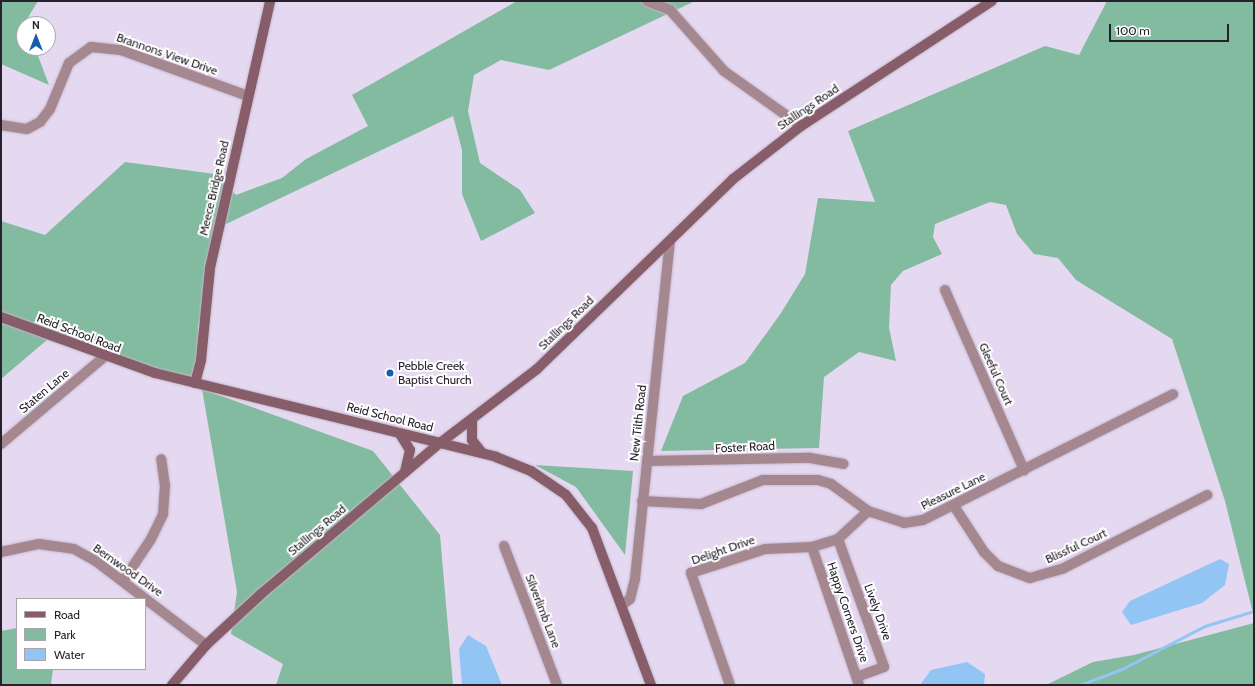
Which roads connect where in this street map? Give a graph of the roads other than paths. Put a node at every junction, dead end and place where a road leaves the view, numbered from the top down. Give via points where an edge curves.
1 (270, 1) edge
2 (647, 1) edge
3 (992, 1) edge
4 (248, 96) junction
5 (1, 125) edge
6 (801, 126) junction
7 (670, 240) junction
8 (945, 290) dead end
9 (1, 317) edge
10 (104, 357) junction
11 (195, 383) junction
12 (1173, 394) dead end
13 (472, 420) junction
14 (400, 434) junction
15 (440, 443) junction
16 (1, 444) edge
17 (482, 454) junction
18 (161, 459) dead end
19 (647, 461) junction
20 (843, 464) dead end
21 (1024, 470) junction
22 (406, 472) junction
23 (1207, 495) dead end
24 (642, 501) junction
25 (954, 506) junction
26 (868, 511) junction
27 (838, 539) junction
28 (504, 546) dead end
29 (812, 547) junction
30 (1, 552) edge
31 (123, 581) junction
32 (145, 598) edge
33 (146, 599) edge
34 (622, 605) junction
35 (206, 645) junction
36 (858, 681) edge
37 (172, 685) edge
38 (557, 685) edge
39 (651, 685) edge
40 (730, 685) edge

1 - 4 street, Meece Bridge Road
2 - 6 street via 670,10 724,71
3 - 6 street, Stallings Road
4 - 5 street, Brannons View Drive via 121,50 91,47 69,63 50,109 40,122 28,128
4 - 11 street, Meece Bridge Road via 210,268 201,360
6 - 7 street, Stallings Road via 733,178
7 - 13 street, Stallings Road via 537,368
7 - 19 street, New Tilth Road
8 - 21 street, Gleeful Court
9 - 10 street, Reid School Road
10 - 11 street, Reid School Road
10 - 16 street, Staten Lane
11 - 14 street, Reid School Road
12 - 21 street, Pleasure Lane
13 - 15 street, Stallings Road
13 - 17 street via 472,440
14 - 15 street, Reid School Road
14 - 22 street via 410,450
15 - 17 street, Reid School Road
15 - 22 street, Stallings Road
17 - 34 street, Reid School Road via 531,471 575,506 598,540
18 - 31 street via 165,486 163,514 151,539
19 - 20 street, Foster Road via 810,458
19 - 24 street, New Tilth Road
21 - 25 street, Pleasure Lane
22 - 35 street, Stallings Road
23 - 25 street, Blissful Court via 1064,568 1030,578 998,566 984,552
24 - 26 street, Pleasure Lane via 702,504 747,484 792,478 831,484
24 - 34 street, New Tilth Road via 633,592
25 - 26 street, Pleasure Lane via 923,520 904,523
26 - 27 street, Delight Drive
27 - 29 street, Delight Drive
27 - 36 street, Lively Drive via 884,668
28 - 38 street, Silverlimb Lane
29 - 36 street, Happy Corners Drive
29 - 40 street, Delight Drive via 765,549 691,573
30 - 31 street, Bernwood Drive via 39,544 65,546 97,562
31 - 32 street, Bernwood Drive
33 - 35 street, Bernwood Drive
34 - 39 street, Reid School Road
35 - 37 street, Stallings Road

